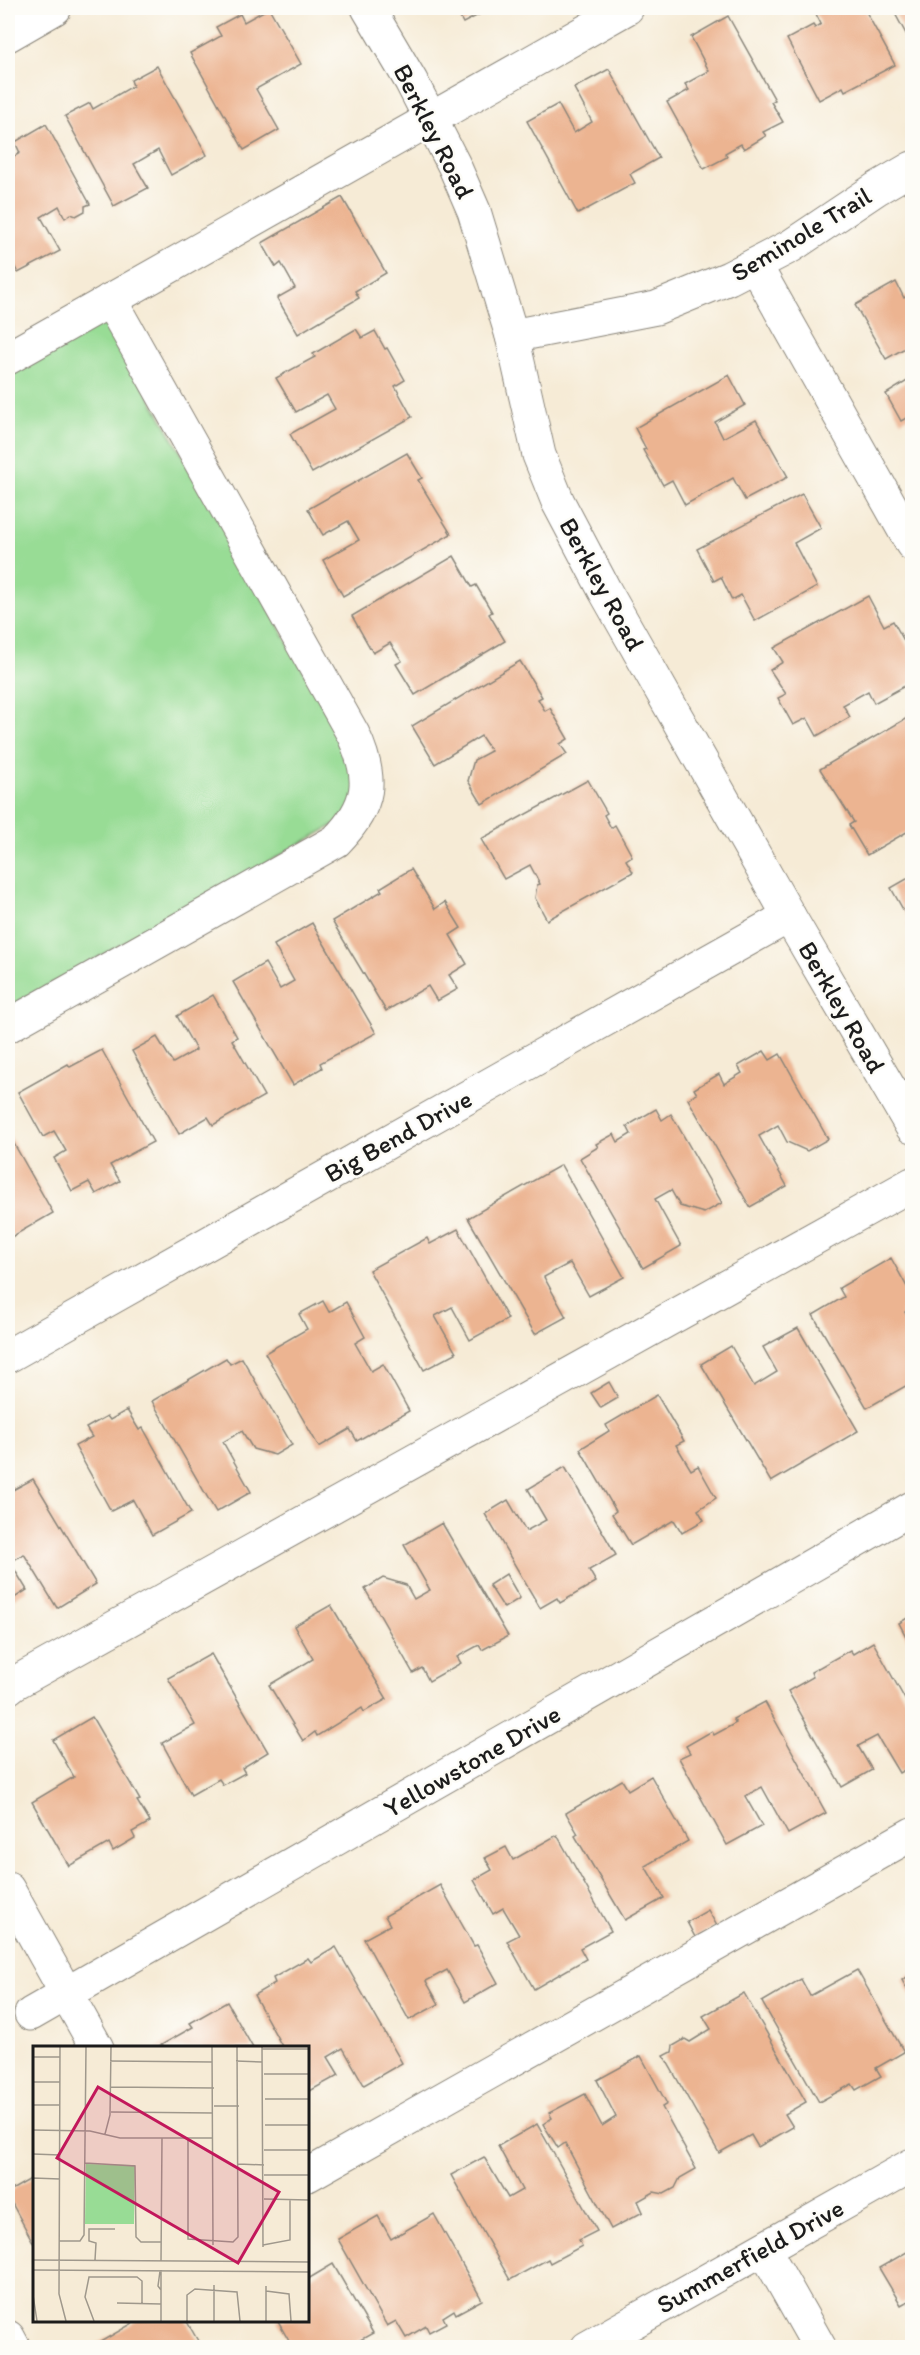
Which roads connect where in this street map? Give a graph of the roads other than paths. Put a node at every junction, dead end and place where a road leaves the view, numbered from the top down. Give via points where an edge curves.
1 (54, 8) edge
2 (368, 8) edge
3 (627, 8) edge
4 (8, 35) edge
5 (430, 120) junction
6 (912, 168) edge
7 (755, 265) junction
8 (110, 300) junction
9 (512, 336) junction
10 (8, 358) edge
11 (912, 544) edge
12 (789, 916) junction
13 (8, 1026) edge
14 (912, 1127) edge
15 (912, 1184) edge
16 (8, 1356) edge
17 (912, 1508) edge
18 (8, 1688) edge
19 (912, 1834) edge
20 (8, 1889) edge
21 (67, 1993) junction
22 (31, 2014) dead end
23 (96, 2046) edge
24 (912, 2165) edge
25 (309, 2174) edge
26 (764, 2248) junction
27 (8, 2337) edge
28 (14, 2348) edge
29 (587, 2348) edge
30 (820, 2348) edge

1 - 4 street
2 - 5 street, Berkley Road
3 - 5 street
5 - 8 street
5 - 9 street, Berkley Road via 474,211
6 - 7 street, Seminole Trail
7 - 9 street, Seminole Trail via 656,308
7 - 11 street
8 - 10 street
8 - 13 street via 353,734 363,755 367,779 363,803 353,824 336,842
9 - 12 street, Berkley Road via 539,454 558,501
12 - 14 street, Berkley Road
12 - 16 street, Big Bend Drive
15 - 18 street
17 - 21 street, Yellowstone Drive
19 - 25 street
20 - 21 street
21 - 22 street, Yellowstone Drive
21 - 23 street
24 - 26 street, Summerfield Drive
26 - 29 street, Summerfield Drive
26 - 30 street
27 - 28 street

